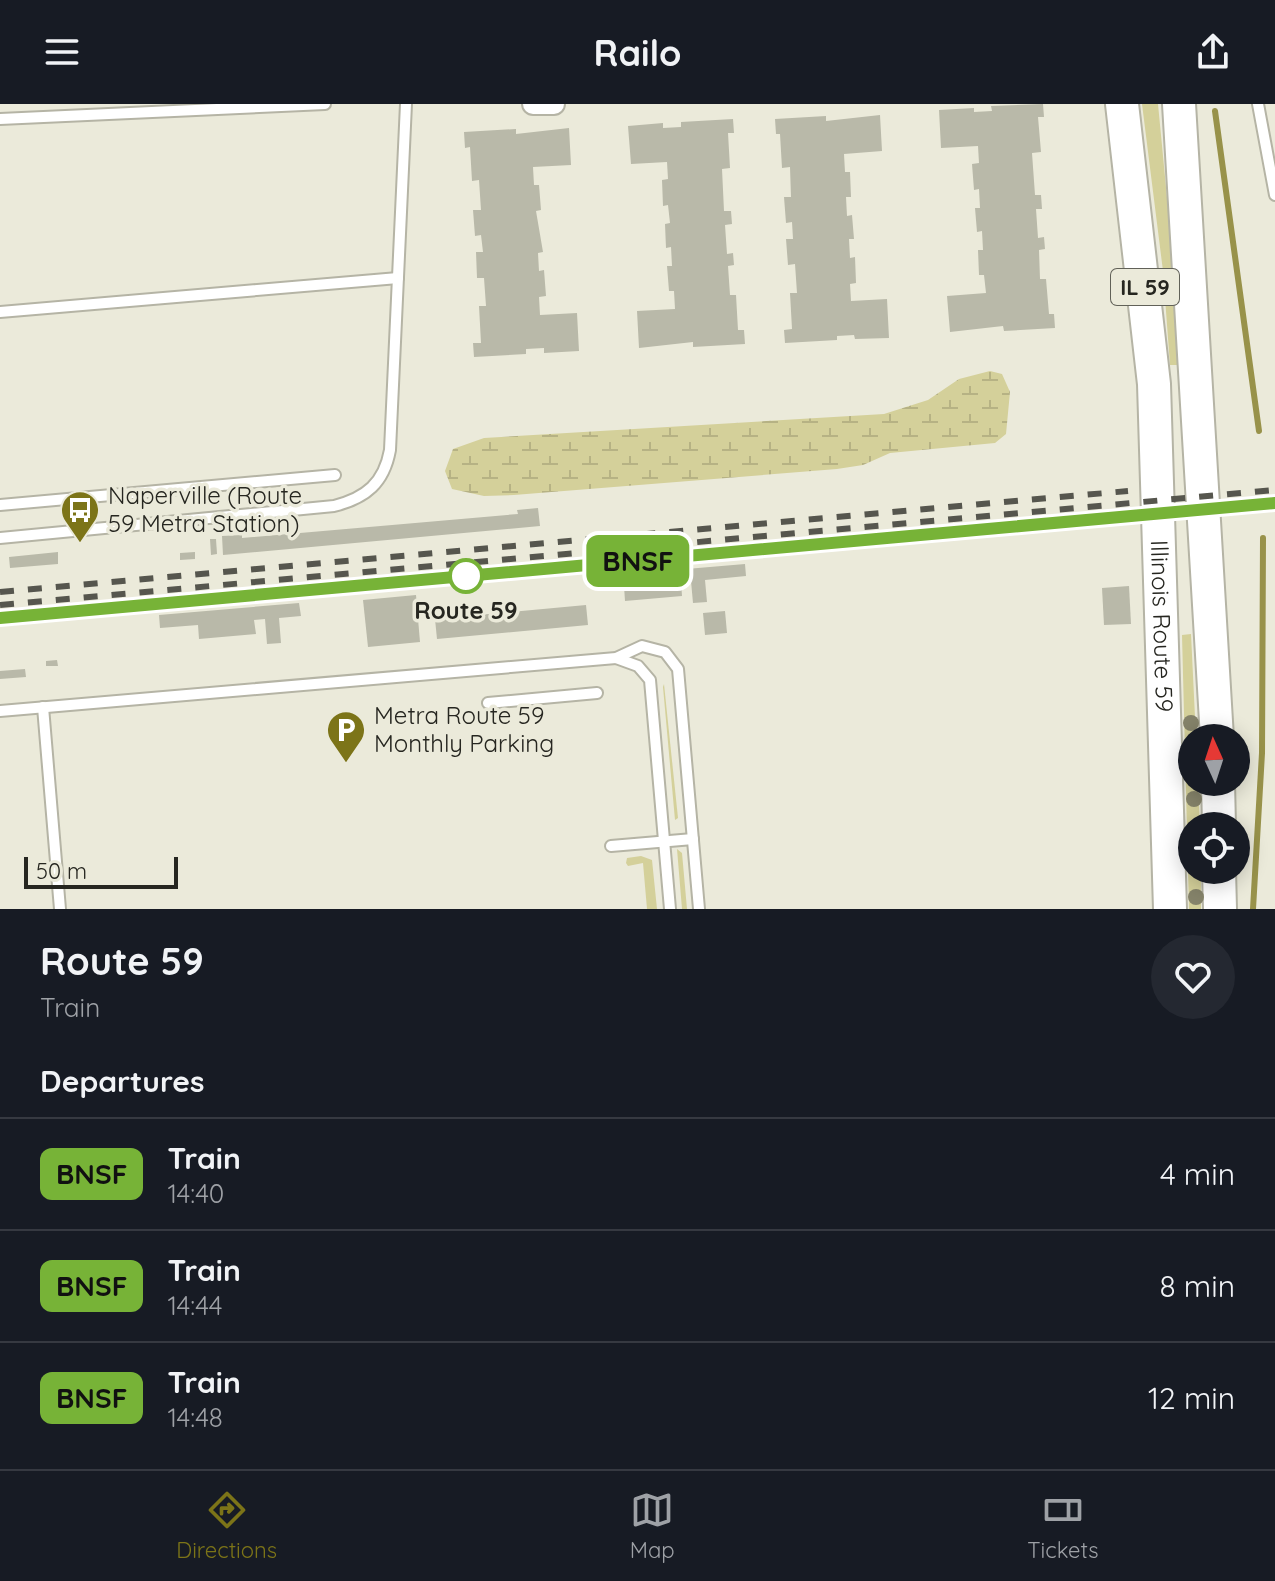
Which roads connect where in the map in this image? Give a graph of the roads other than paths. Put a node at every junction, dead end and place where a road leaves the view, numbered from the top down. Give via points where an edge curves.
1 (325, 104) edge
2 (406, 104) edge
3 (533, 104) edge
4 (554, 104) edge
5 (1122, 104) edge
6 (1179, 104) edge
7 (1258, 104) edge
8 (0, 119) edge
9 (1275, 195) edge
10 (398, 278) junction
11 (0, 312) edge
12 (335, 475) dead end
13 (0, 505) edge
14 (0, 538) edge
15 (616, 658) junction
16 (597, 693) dead end
17 (488, 703) dead end
18 (43, 707) junction
19 (0, 711) edge
20 (1216, 724) edge
21 (693, 839) junction
22 (663, 842) junction
23 (611, 846) dead end
24 (1219, 884) edge
25 (60, 909) edge
26 (670, 909) edge
27 (699, 909) edge
28 (1170, 909) edge
29 (1220, 909) edge

1 - 8 lane
2 - 10 lane
3 - 4 street
5 - 28 main road, Illinois Route 59 / IL 59 via 1154,384
6 - 20 main road, Illinois Route 59 / IL 59
7 - 9 lane
10 - 11 lane
10 - 14 lane via 390,450 381,480 362,497 334,506
12 - 13 lane
15 - 18 lane
15 - 21 lane via 642,646 665,652 678,669
15 - 22 lane via 638,666 650,680
16 - 17 lane
18 - 19 lane
18 - 25 lane
21 - 22 lane
21 - 27 lane
22 - 23 lane
22 - 26 lane
24 - 29 main road

